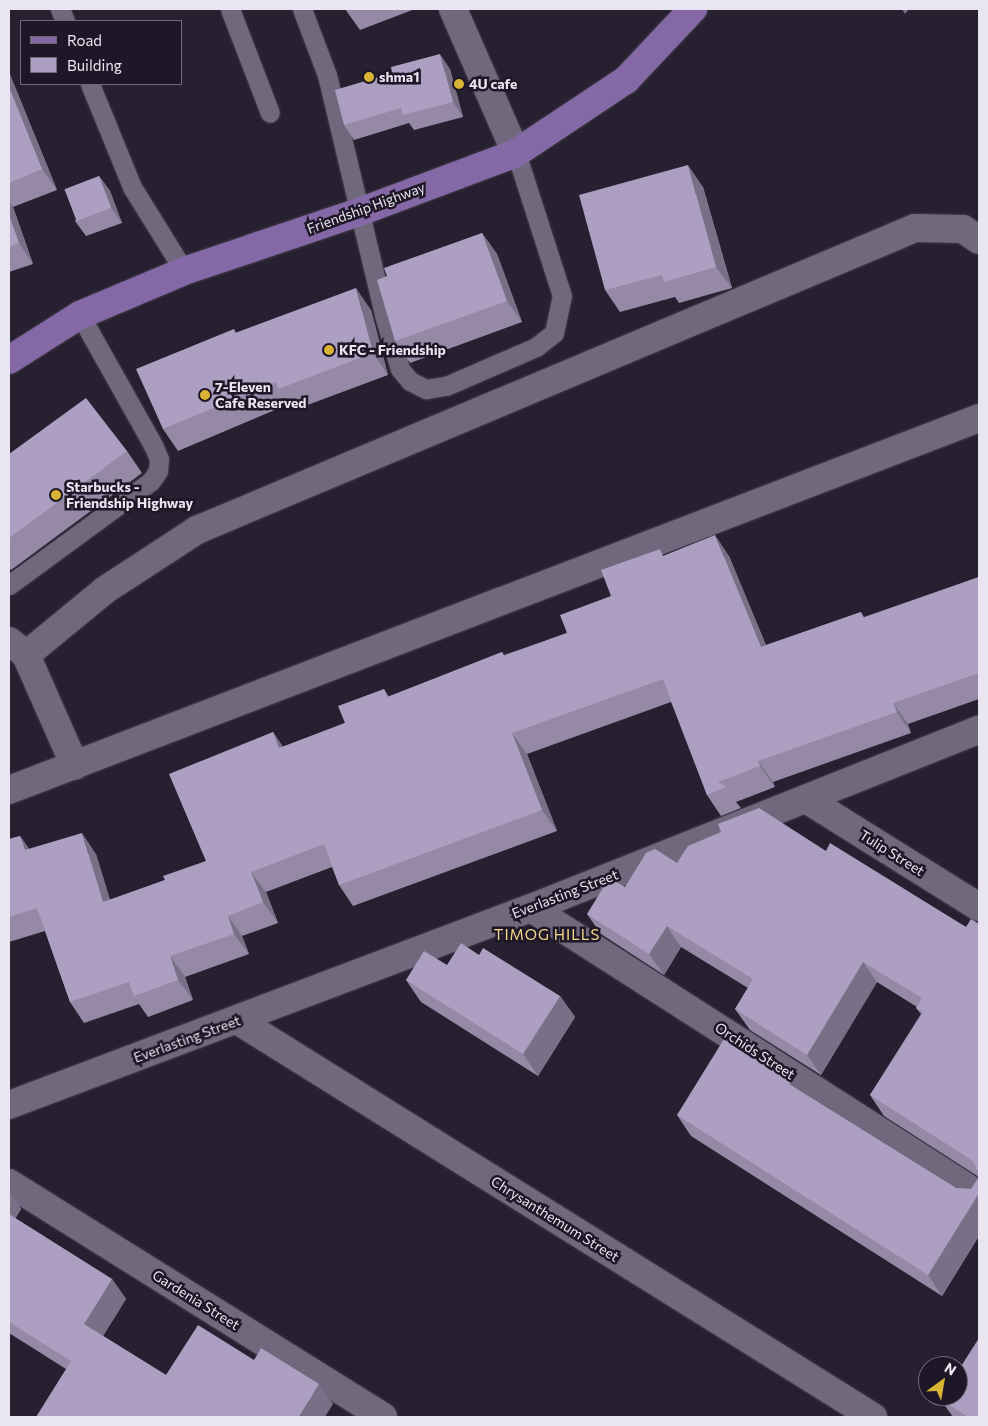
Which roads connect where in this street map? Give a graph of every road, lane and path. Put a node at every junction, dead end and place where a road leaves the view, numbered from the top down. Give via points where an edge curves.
1 (230, 9) edge
2 (302, 9) edge
3 (453, 9) edge
4 (693, 9) edge
5 (90, 85) edge
6 (270, 113) dead end
7 (516, 153) junction
8 (362, 211) junction
9 (979, 240) edge
10 (184, 271) junction
11 (80, 315) junction
12 (9, 360) edge
13 (979, 418) edge
14 (9, 585) edge
15 (17, 648) edge
16 (979, 730) edge
17 (75, 766) junction
18 (9, 790) edge
19 (806, 799) junction
20 (979, 907) edge
21 (531, 908) junction
22 (237, 1020) junction
23 (9, 1105) edge
24 (9, 1183) edge
25 (979, 1194) edge
26 (383, 1417) edge
27 (873, 1417) edge

1 - 6 lane
2 - 8 lane via 327,75
3 - 7 street
4 - 7 main road, Friendship Highway via 626,80
5 - 10 lane via 132,187
7 - 8 main road, Friendship Highway
7 - 8 lane via 562,296 560,318 554,333 536,347 446,386 426,389 410,381 400,368 384,315
8 - 10 main road, Friendship Highway
9 - 15 street via 963,229 916,228 197,530
10 - 11 main road, Friendship Highway
11 - 12 main road, Friendship Highway
11 - 14 lane via 154,445 159,459 158,471 151,481
13 - 17 street
15 - 17 street
16 - 19 street, Everlasting Street
17 - 18 street
19 - 20 street, Tulip Street
19 - 21 street, Everlasting Street
21 - 22 street, Everlasting Street
21 - 25 street, Orchids Street
22 - 23 street, Everlasting Street
22 - 27 street, Chrysanthemum Street
24 - 26 street, Gardenia Street

